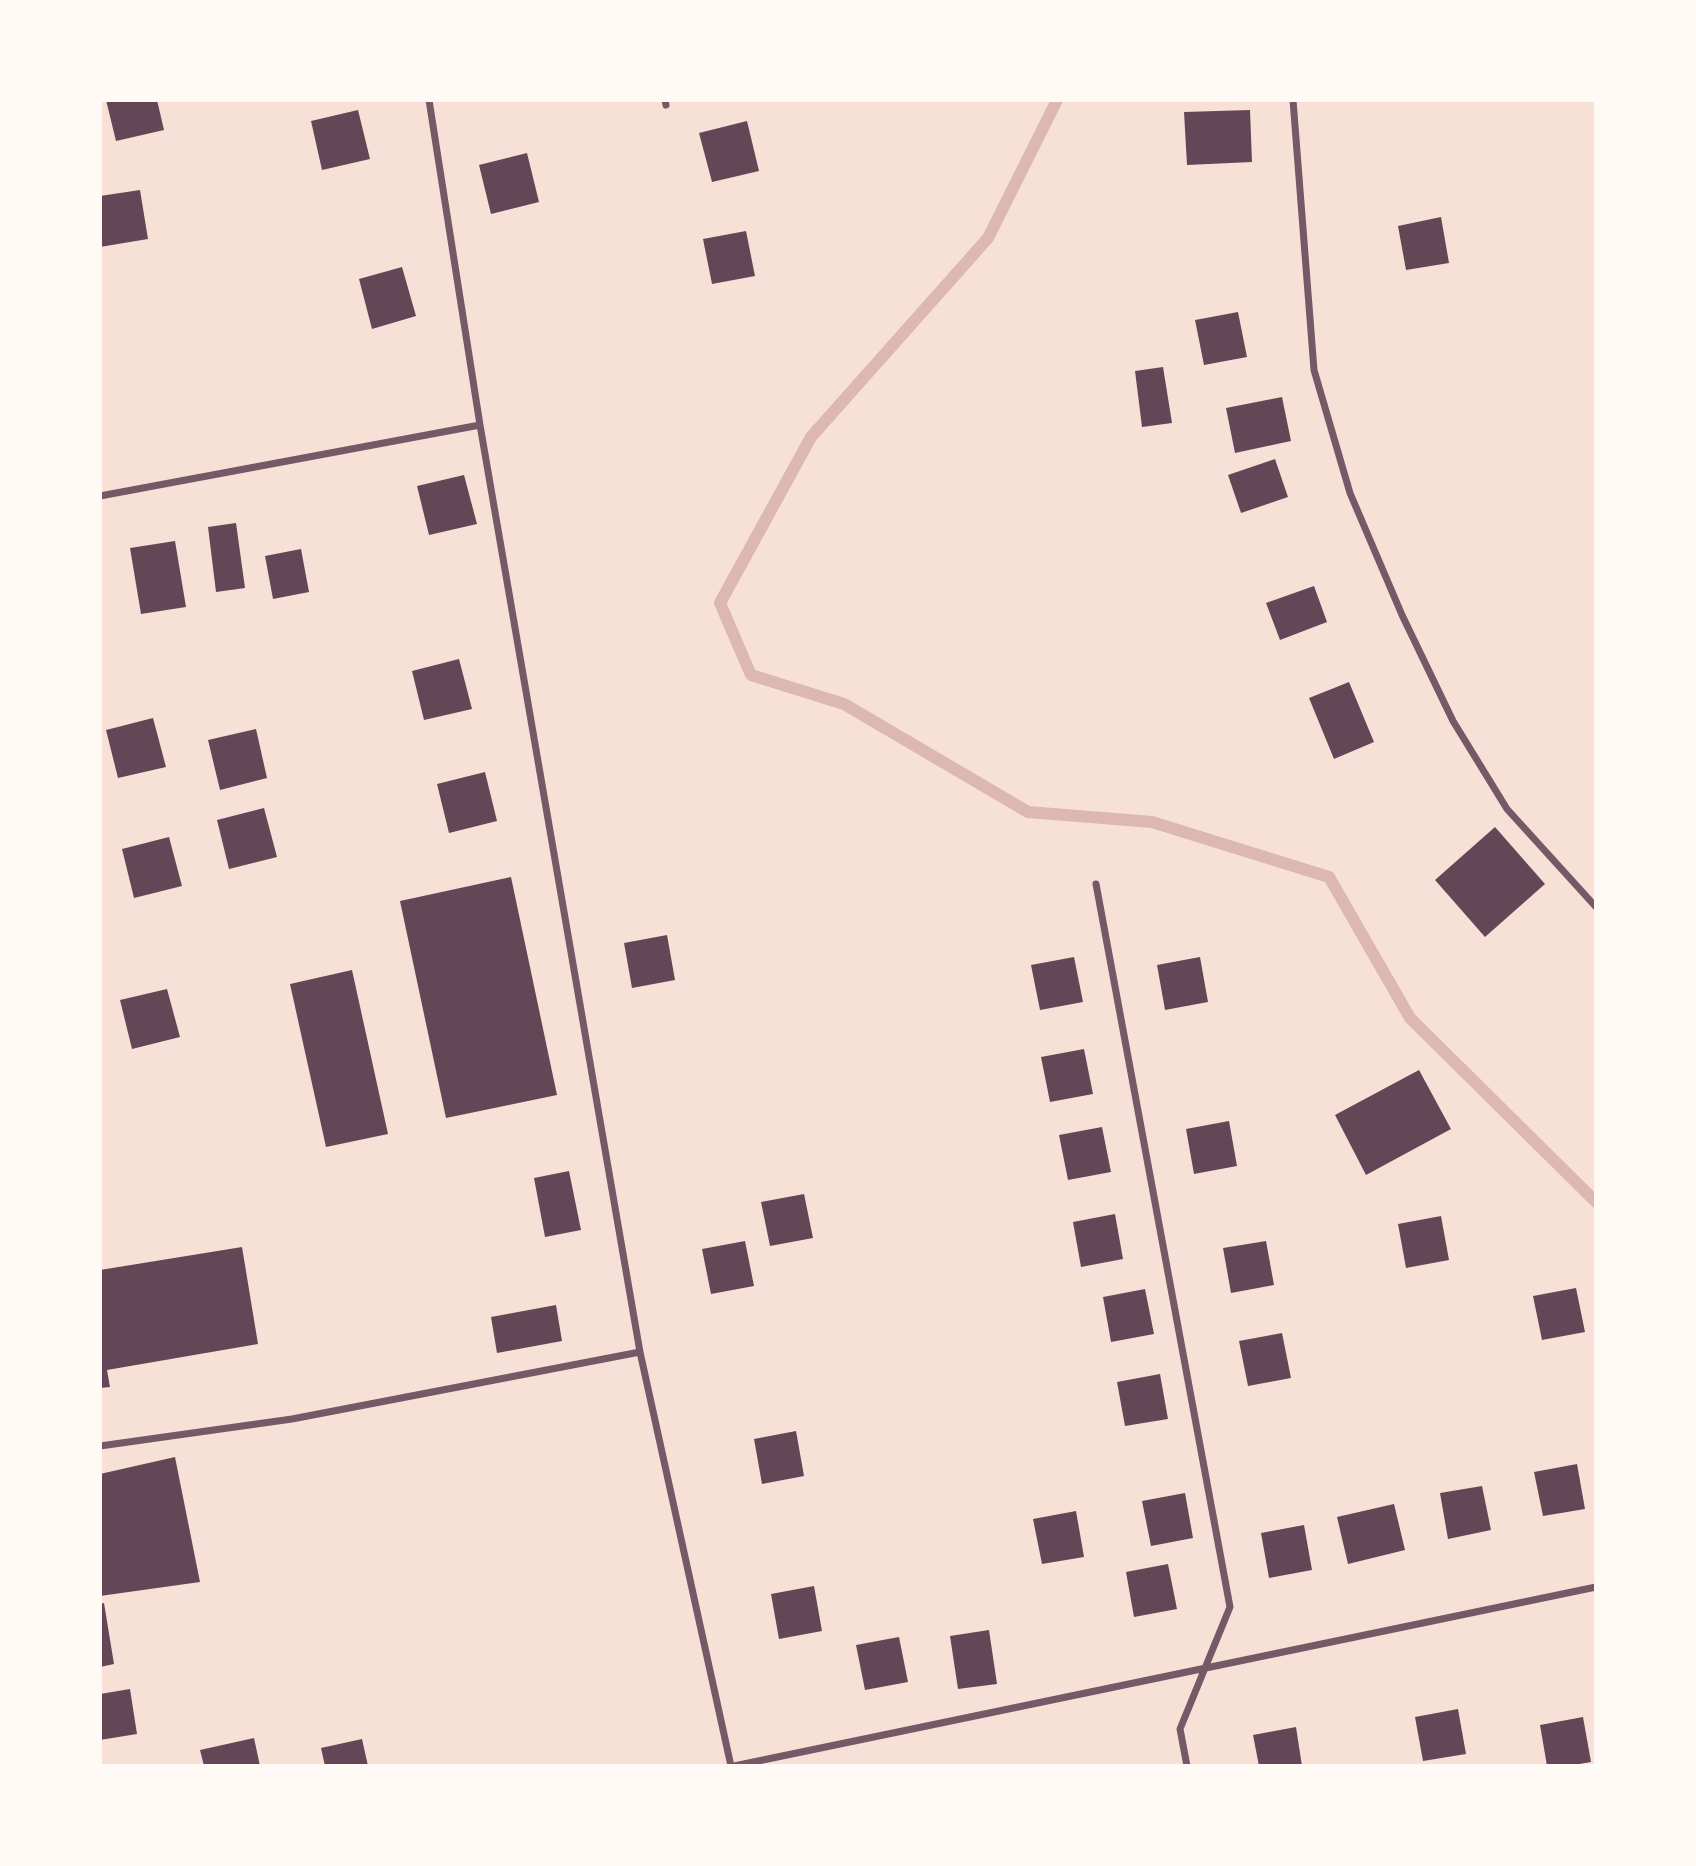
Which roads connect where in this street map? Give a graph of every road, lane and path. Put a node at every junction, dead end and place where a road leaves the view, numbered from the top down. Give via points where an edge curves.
1 (429, 100) edge
2 (1293, 100) edge
3 (481, 425) junction
4 (100, 496) edge
5 (1096, 884) dead end
6 (1596, 907) edge
7 (640, 1352) junction
8 (100, 1446) edge
9 (1596, 1587) edge
10 (1205, 1668) junction
11 (733, 1766) edge
12 (1187, 1766) edge

1 - 3 street
2 - 6 street via 1314,370 1350,493 1453,721 1507,809
3 - 4 street
3 - 7 street
5 - 10 street via 1230,1607
7 - 8 street via 292,1419
7 - 11 street
9 - 10 street
10 - 11 street
10 - 12 street via 1180,1729

